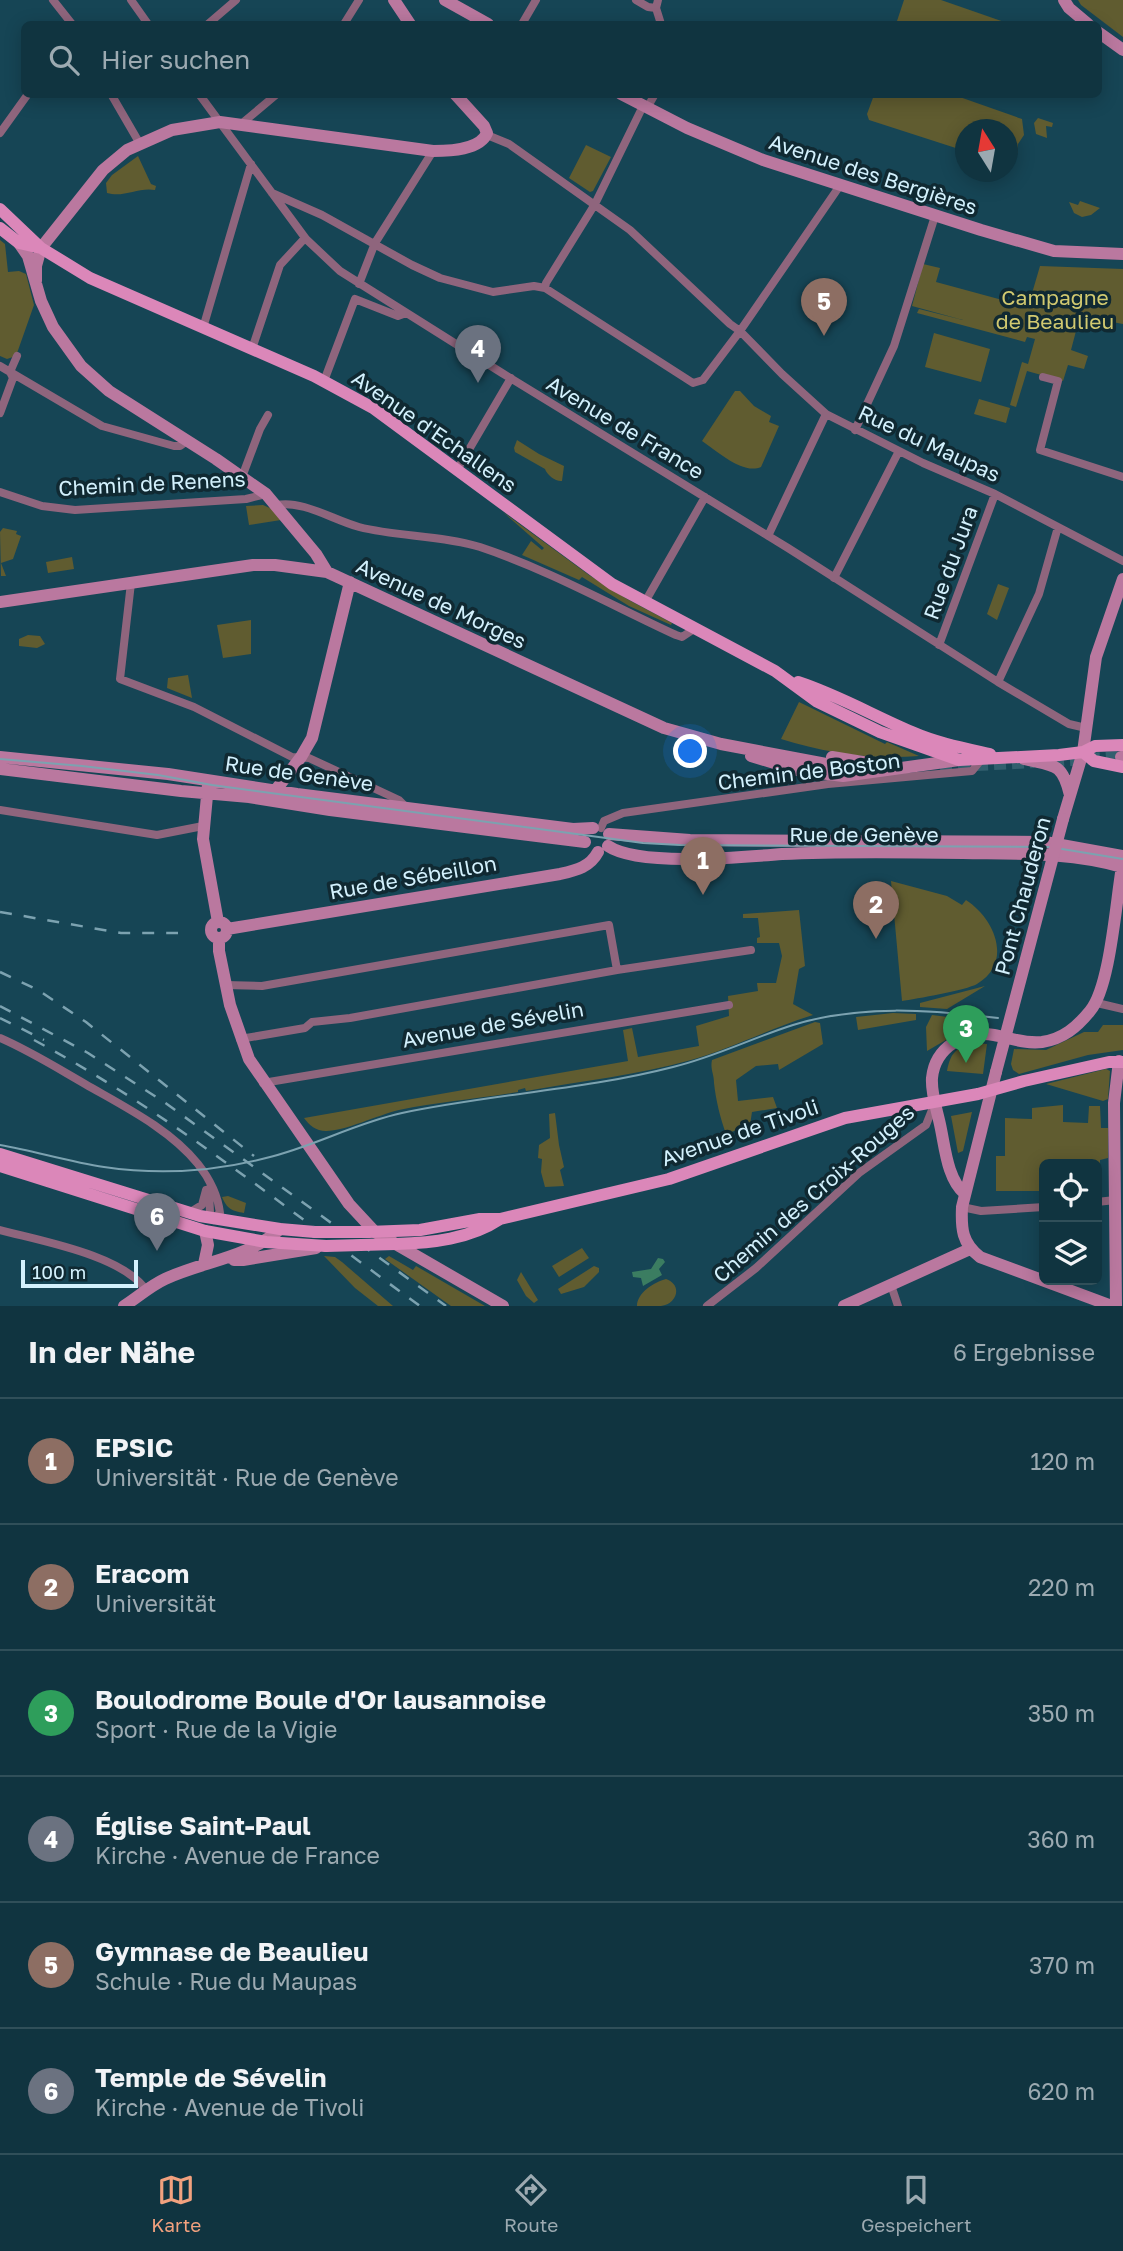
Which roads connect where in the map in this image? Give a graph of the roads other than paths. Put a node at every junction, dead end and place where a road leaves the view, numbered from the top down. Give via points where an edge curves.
1 (53, 0) edge
2 (131, 0) edge
3 (236, 0) edge
4 (359, 0) edge
5 (394, 0) edge
6 (446, 0) edge
7 (536, 0) edge
8 (636, 0) edge
9 (1064, 0) edge
10 (657, 4) edge
11 (70, 21) edge
12 (146, 21) edge
13 (212, 21) edge
14 (346, 21) edge
15 (408, 21) edge
16 (483, 21) edge
17 (524, 21) edge
18 (1084, 21) edge
19 (1102, 35) edge
20 (1123, 50) edge
21 (25, 98) edge
22 (113, 98) edge
23 (202, 98) edge
24 (272, 98) edge
25 (459, 98) edge
26 (628, 98) edge
27 (652, 98) edge
28 (645, 107) junction
29 (220, 122) junction
30 (240, 125) junction
31 (0, 133) edge
32 (487, 135) junction
33 (140, 144) junction
34 (433, 151) junction
35 (251, 164) junction
36 (841, 184) junction
37 (272, 193) junction
38 (595, 204) junction
39 (0, 209) edge
40 (934, 216) junction
41 (0, 228) edge
42 (305, 237) junction
43 (19, 243) junction
44 (375, 243) junction
45 (41, 248) junction
46 (1123, 254) edge
47 (36, 282) junction
48 (359, 284) junction
49 (545, 288) junction
50 (406, 313) junction
51 (203, 328) junction
52 (740, 331) junction
53 (253, 349) junction
54 (17, 356) dead end
55 (0, 366) edge
56 (10, 372) junction
57 (1043, 377) dead end
58 (510, 379) junction
59 (324, 381) junction
60 (0, 413) edge
61 (826, 414) junction
62 (268, 415) dead end
63 (855, 430) junction
64 (187, 441) junction
65 (898, 451) junction
66 (457, 470) junction
67 (242, 477) junction
68 (1123, 477) edge
69 (0, 492) edge
70 (266, 494) junction
71 (995, 494) junction
72 (705, 497) junction
73 (277, 505) junction
74 (1058, 527) junction
75 (768, 536) junction
76 (1123, 561) edge
77 (327, 572) junction
78 (834, 578) junction
79 (1123, 579) edge
80 (350, 582) junction
81 (131, 583) junction
82 (645, 602) junction
83 (0, 603) edge
84 (694, 629) junction
85 (939, 645) junction
86 (998, 682) junction
87 (1086, 728) junction
88 (908, 737) junction
89 (721, 744) junction
90 (1083, 752) junction
91 (1122, 756) edge
92 (0, 757) edge
93 (301, 757) junction
94 (1017, 759) junction
95 (959, 760) junction
96 (981, 760) junction
97 (845, 768) junction
98 (0, 769) edge
99 (208, 787) junction
100 (273, 795) junction
101 (1070, 795) junction
102 (407, 808) junction
103 (0, 810) edge
104 (203, 826) junction
105 (602, 837) junction
106 (1123, 861) edge
107 (222, 930) junction
108 (751, 950) dead end
109 (617, 970) junction
110 (225, 985) junction
111 (1097, 1003) junction
112 (729, 1005) dead end
113 (1123, 1009) edge
114 (0, 1038) edge
115 (240, 1039) junction
116 (1121, 1061) edge
117 (263, 1083) junction
118 (992, 1091) junction
119 (935, 1102) junction
120 (0, 1154) edge
121 (0, 1166) edge
122 (205, 1176) junction
123 (1115, 1200) junction
124 (964, 1201) junction
125 (1102, 1201) edge
126 (1039, 1207) edge
127 (189, 1213) junction
128 (213, 1219) junction
129 (500, 1219) junction
130 (280, 1229) junction
131 (0, 1230) edge
132 (205, 1231) junction
133 (372, 1232) junction
134 (235, 1237) junction
135 (266, 1241) junction
136 (435, 1241) junction
137 (397, 1244) junction
138 (326, 1246) junction
139 (970, 1249) junction
140 (220, 1259) junction
141 (430, 1262) junction
142 (204, 1264) junction
143 (891, 1285) junction
144 (146, 1290) junction
145 (124, 1306) edge
146 (503, 1306) edge
147 (707, 1306) edge
148 (844, 1306) edge
149 (898, 1306) edge
150 (1114, 1306) edge

1 - 11 street
2 - 12 street
3 - 13 street
4 - 14 street
5 - 15 street
6 - 16 street
7 - 17 street
8 - 10 street via 648,7
9 - 18 street
19 - 20 street
21 - 31 street
22 - 33 street
23 - 29 street, Avenue de France
24 - 30 street
25 - 32 street
26 - 28 street, Avenue des Bergières
27 - 28 street
28 - 36 street, Avenue des Bergières via 727,146
28 - 38 street
29 - 30 street
29 - 33 street via 172,131
29 - 35 street, Avenue de France
30 - 34 street
32 - 34 street via 459,149
32 - 38 street, Rue du Maupas via 509,144
33 - 45 street via 103,170
34 - 44 street
35 - 37 street, Avenue de France
35 - 51 street
36 - 40 street, Avenue des Bergières
36 - 52 street
37 - 42 street, Avenue de France
37 - 44 street
38 - 49 street
38 - 52 street, Rue du Maupas via 630,230
39 - 45 main road, Avenue d'Echallens
40 - 46 street, Avenue des Bergières via 1054,251
40 - 63 street via 894,346
41 - 43 main road, Avenue d'Echallens
42 - 48 street, Avenue de France
42 - 53 street via 280,264
43 - 45 main road, Avenue d'Echallens
43 - 47 street
44 - 48 street
44 - 49 street via 440,278 493,292
45 - 47 street
45 - 51 main road, Avenue d'Echallens via 90,278
47 - 64 street via 53,327 81,366 109,391
48 - 50 street, Avenue de France
49 - 52 street via 693,383 702,380
50 - 58 street, Avenue de France
50 - 59 street via 398,316 355,299
51 - 53 main road, Avenue d'Echallens
52 - 61 street, Rue du Maupas
53 - 59 main road, Avenue d'Echallens
54 - 56 street
55 - 56 street
56 - 60 street via 13,378
56 - 64 street via 102,426 174,446
57 - 68 street via 1058,381 1040,450
58 - 66 street
58 - 72 street, Avenue de France
59 - 66 main road, Avenue d'Echallens via 373,408
61 - 63 street, Rue du Maupas
61 - 75 street
62 - 67 street
63 - 65 street, Rue du Maupas
64 - 67 street
65 - 71 street, Rue du Maupas
65 - 78 street
66 - 82 main road, Avenue d'Echallens via 579,561
67 - 70 street
69 - 70 street, Chemin de Renens via 42,506 75,510
70 - 73 street
71 - 74 street, Rue du Maupas
71 - 85 street, Rue du Jura
72 - 75 street, Avenue de France
72 - 82 street
73 - 77 street
73 - 84 street via 291,504 358,527 479,547 594,594 676,635 682,637
74 - 76 street, Rue du Maupas
74 - 86 street via 1039,594
75 - 78 street, Avenue de France
77 - 80 street, Avenue de Morges
77 - 81 street, Avenue de Morges via 253,565
78 - 85 street, Avenue de France
79 - 87 street, Pont Chauderon via 1096,657
80 - 89 street, Avenue de Morges via 641,718
80 - 93 street via 312,738
81 - 83 street, Avenue de Morges
81 - 93 street via 120,679 194,707 289,756
82 - 84 main road, Avenue d'Echallens
84 - 88 main road, Avenue d'Echallens
85 - 86 street, Avenue de France
86 - 87 street, Avenue de France via 1069,724
87 - 90 street, Pont Chauderon
88 - 94 main road, Avenue d'Echallens
88 - 95 main road, Avenue d'Echallens
89 - 97 street, Avenue de Morges via 772,746
89 - 97 street, Avenue de Morges via 797,770
90 - 91 main road via 1095,746
90 - 91 main road via 1094,761
90 - 94 main road
90 - 101 street, Pont Chauderon
92 - 99 street, Rue de Genève via 150,771
93 - 100 street
93 - 102 street via 381,791
94 - 96 main road, Avenue d'Echallens
94 - 101 street via 1059,769
95 - 96 main road, Avenue d'Echallens
95 - 97 street, Avenue de Morges
96 - 105 street, Chemin de Boston via 972,771 828,784 623,813 604,821
98 - 99 street, Rue de Genève via 166,789
99 - 100 street, Rue de Genève
99 - 104 street
100 - 102 street, Rue de Genève
100 - 105 street, Rue de Genève via 330,810 585,842 590,849
101 - 118 street, Pont Chauderon, bridge
102 - 105 street, Rue de Genève
103 - 104 street via 157,835
104 - 107 street
105 - 106 street, Rue de Genève via 1045,842
105 - 106 street, Rue de Genève via 614,850 694,858 901,853
105 - 107 street, Rue de Sébeillon via 592,862 579,870
106 - 111 street
107 - 110 street via 219,951
108 - 109 street, Avenue de Sévelin
109 - 110 street via 609,925 262,986
109 - 115 street, Avenue de Sévelin via 312,1022 305,1028
110 - 115 street
111 - 113 street
111 - 119 street via 1076,1027 1055,1039 1033,1042 978,1034 958,1040 935,1065
112 - 117 street, Avenue de Sévelin
114 - 122 street via 156,1128 199,1165
115 - 117 street
116 - 118 main road, Avenue de Tivoli
116 - 123 street via 1114,1103
117 - 133 street
118 - 119 main road, Avenue de Tivoli
118 - 124 street, Pont Chauderon
119 - 124 street
119 - 129 main road, Avenue de Tivoli via 831,1122 669,1180
119 - 147 street, Chemin des Croix-Rouges via 926,1125 859,1173 756,1268
120 - 127 main road
121 - 132 main road
122 - 127 street via 205,1200
122 - 128 street
123 - 125 street
123 - 150 street
124 - 126 street via 981,1211
124 - 139 street via 961,1227
127 - 128 main road
128 - 130 main road
128 - 132 street
128 - 134 street
129 - 133 main road, Avenue de Tivoli
129 - 136 main road, Avenue de Tivoli via 483,1230
130 - 133 main road, Avenue de Tivoli, bridge
130 - 135 street, Avenue de Tivoli
131 - 144 street via 111,1262
132 - 134 main road
132 - 142 street
133 - 137 street
134 - 135 main road
135 - 138 main road, Avenue de Tivoli
135 - 140 street, Avenue de Tivoli
136 - 137 main road, Avenue de Tivoli
136 - 141 street
137 - 138 main road, Avenue de Tivoli, bridge
137 - 141 street
138 - 140 street, Avenue de Tivoli via 243,1261
139 - 143 street
139 - 150 street via 980,1257
140 - 142 street, Avenue de Tivoli
141 - 146 street
142 - 144 street, Avenue de Tivoli
143 - 148 street
143 - 149 street
144 - 145 street, Avenue de Tivoli

